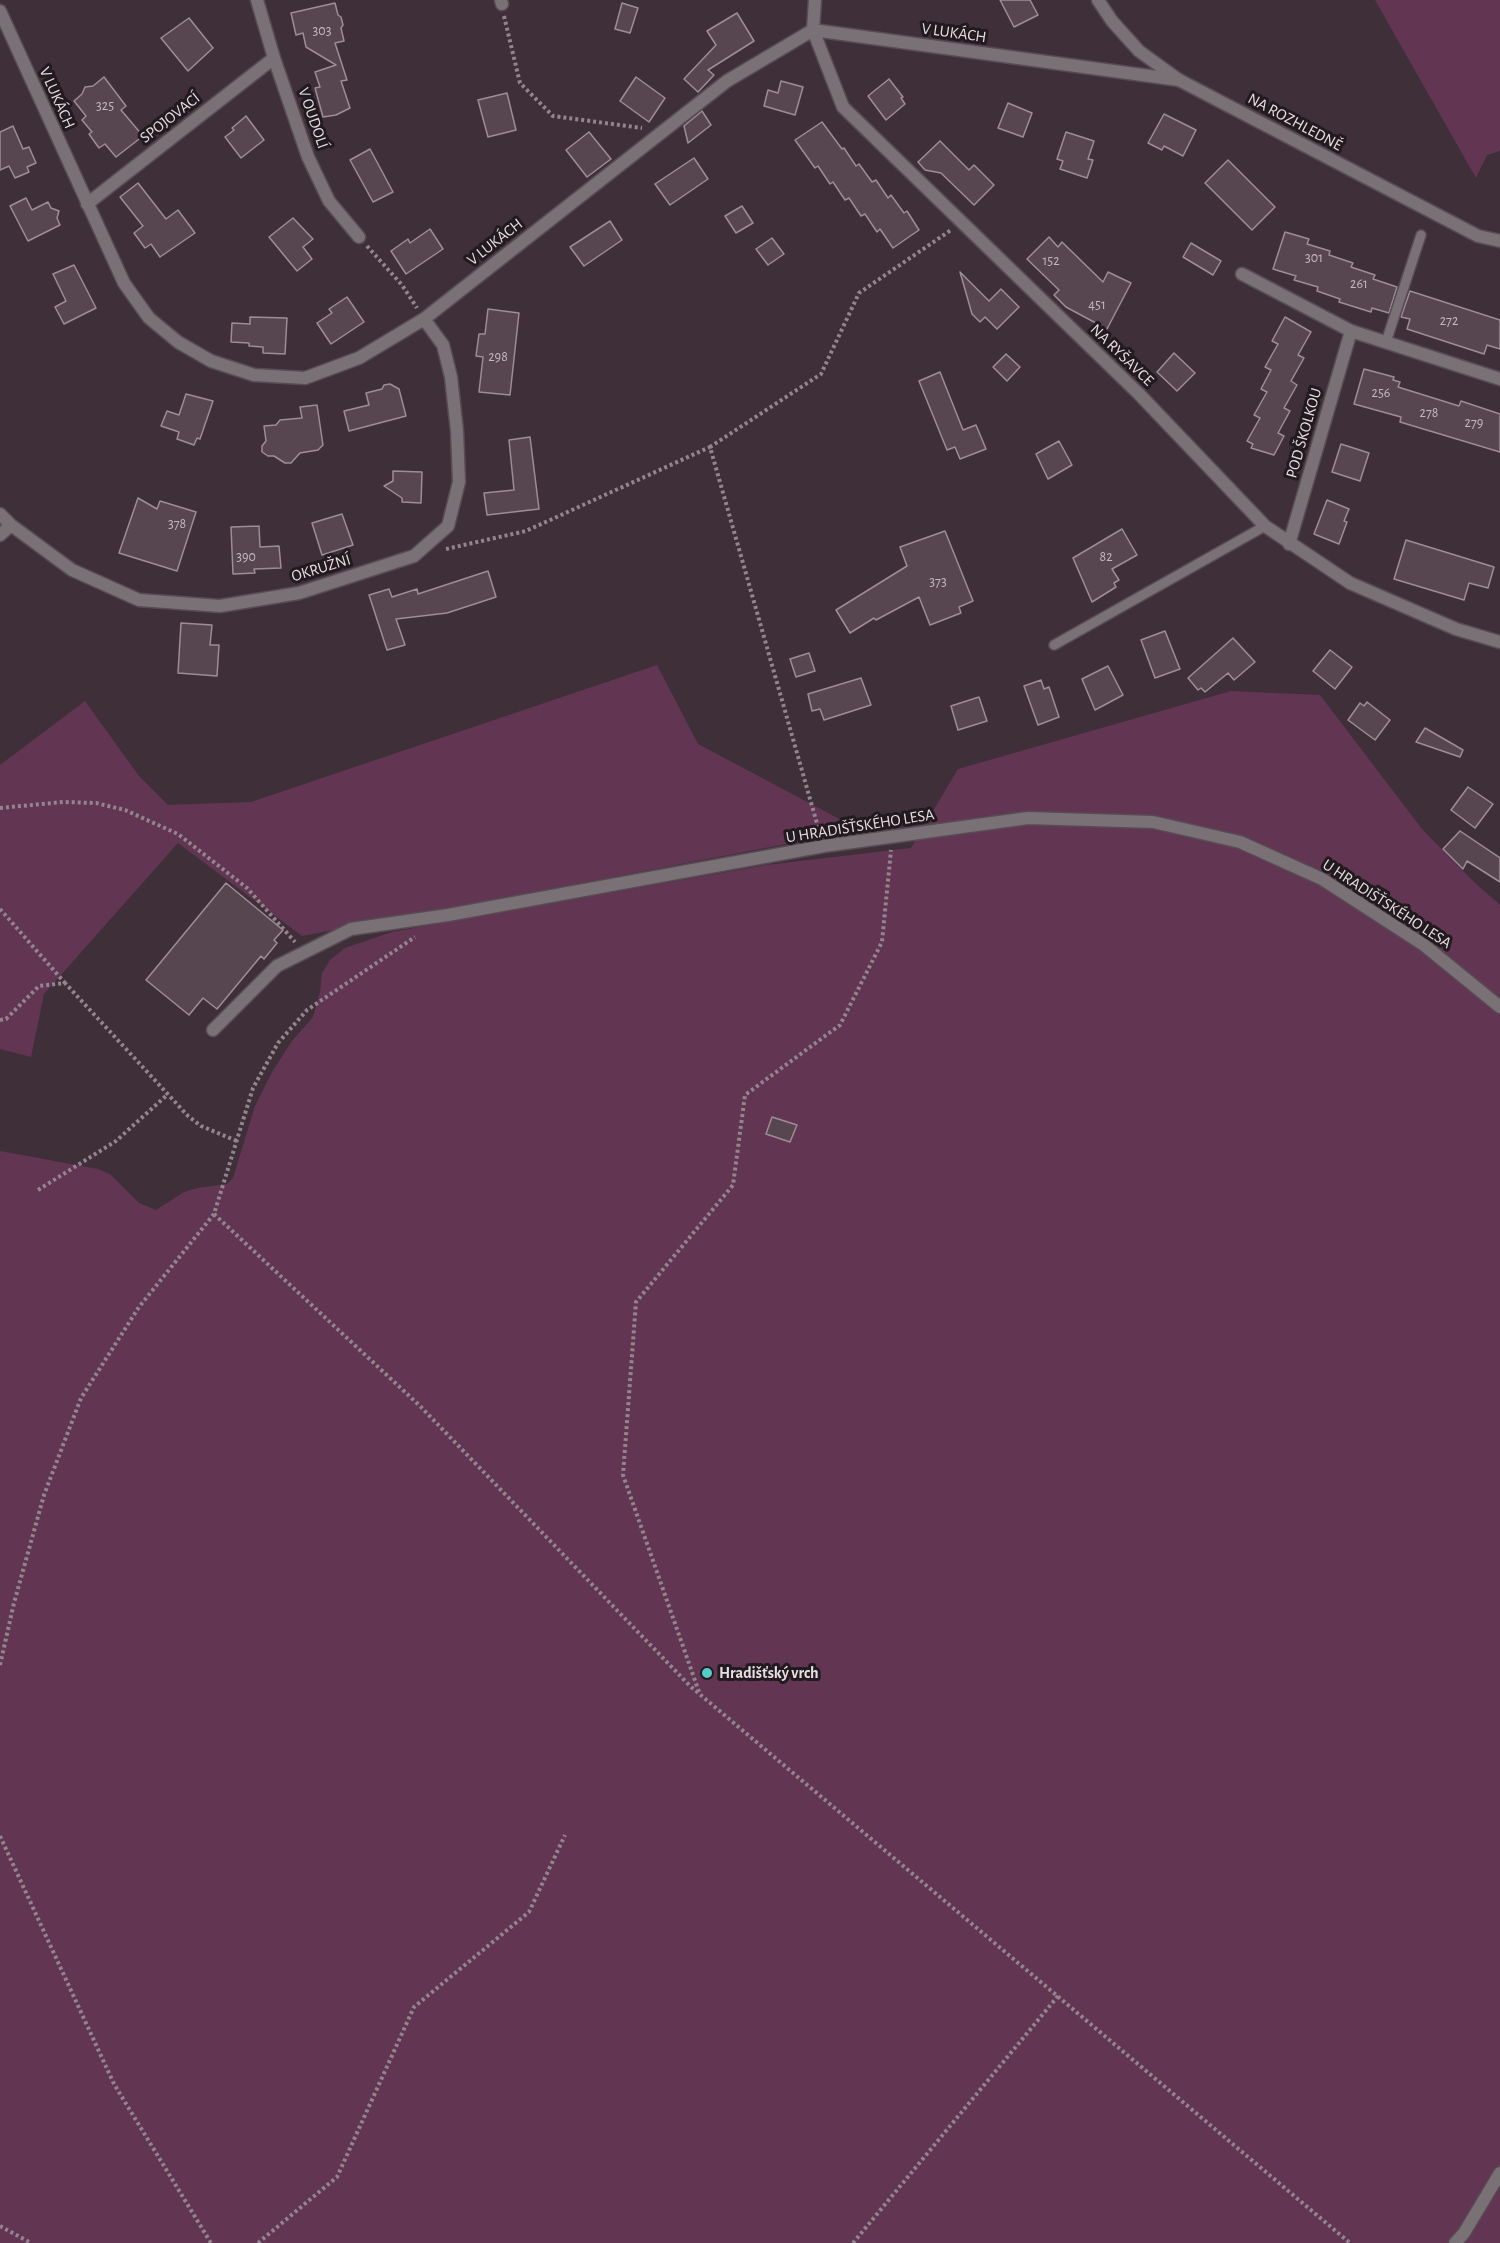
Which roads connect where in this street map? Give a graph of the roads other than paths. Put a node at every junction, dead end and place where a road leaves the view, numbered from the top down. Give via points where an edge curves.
1 (257, 0) edge
2 (815, 0) edge
3 (1098, 0) edge
4 (0, 10) edge
5 (813, 30) junction
6 (274, 58) junction
7 (1179, 80) junction
8 (87, 204) junction
9 (1420, 235) dead end
10 (359, 237) road end
11 (1500, 242) edge
12 (1242, 274) dead end
13 (424, 319) junction
14 (1351, 331) junction
15 (1386, 342) junction
16 (1500, 379) edge
17 (0, 514) edge
18 (11, 525) junction
19 (1265, 526) junction
20 (0, 536) edge
21 (1289, 544) junction
22 (1500, 642) edge
23 (1054, 645) dead end
24 (1500, 1007) edge
25 (213, 1030) dead end
26 (1500, 2173) edge
27 (1455, 2243) edge

1 - 6 street, V OUDOLÍ
2 - 5 street, NA RYŠAVCE
3 - 7 street, NA ROZHLEDNĚ via 1139,51
4 - 8 street, V LUKÁCH
5 - 7 street, V LUKÁCH
5 - 13 street, V LUKÁCH via 727,81
5 - 19 street, NA RYŠAVCE via 843,107 1139,394
6 - 8 street, SPOJOVACÍ
6 - 10 street, V OUDOLÍ via 308,157 328,201
7 - 11 street, NA ROZHLEDNĚ via 1478,236
8 - 13 street, V LUKÁCH via 124,283 149,318 178,342 211,361 254,375 304,378 359,358
9 - 15 lane
12 - 14 street
13 - 18 street, OKRUŽNÍ via 443,345 451,377 459,482 448,526 414,556 298,593 220,606 162,602 139,600 72,570
14 - 15 street
14 - 21 street, POD ŠKOLKOU
15 - 16 street
17 - 18 street, OKRUŽNÍ
18 - 20 street
19 - 21 street, NA RYŠAVCE
19 - 23 lane
21 - 22 street, NA RYŠAVCE via 1350,583 1456,629
24 - 25 street, U HRADIŠŤSKÉHO LESA via 1424,945 1322,879 1240,842 1153,822 1028,818 824,846 351,929 277,966
26 - 27 street

